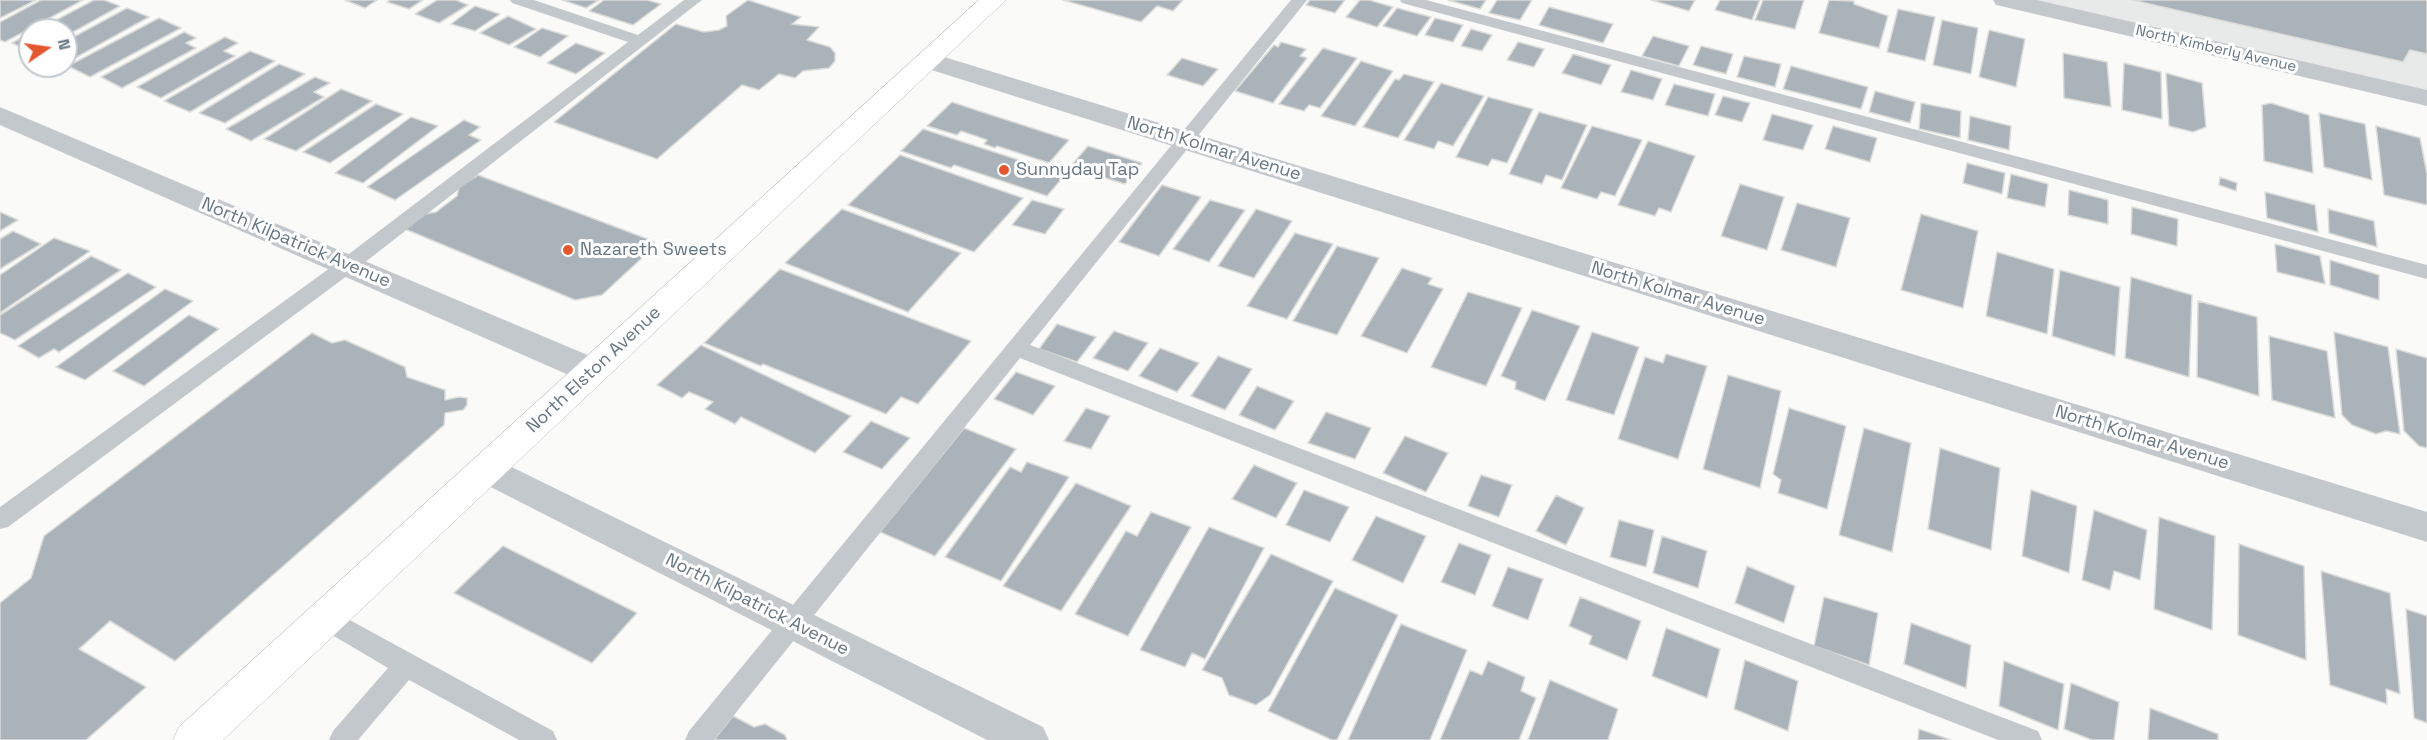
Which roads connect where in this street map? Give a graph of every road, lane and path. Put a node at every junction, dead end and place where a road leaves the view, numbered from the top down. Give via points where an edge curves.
1 (518, 0) edge
2 (694, 0) edge
3 (994, 0) edge
4 (1299, 0) edge
5 (1408, 0) edge
6 (2005, 0) edge
7 (641, 41) junction
8 (928, 60) junction
9 (2427, 98) edge
10 (0, 115) edge
11 (1185, 140) junction
12 (348, 265) junction
13 (2427, 272) edge
14 (1016, 348) junction
15 (592, 371) junction
16 (487, 469) junction
17 (0, 520) edge
18 (2427, 527) edge
19 (326, 618) junction
20 (793, 623) junction
21 (406, 665) junction
22 (194, 740) edge
23 (342, 740) edge
24 (544, 740) edge
25 (698, 740) edge
26 (1028, 740) edge
27 (2029, 740) edge

1 - 7 lane
2 - 7 lane
3 - 8 main road, North Elston Avenue
4 - 11 lane
5 - 13 lane
6 - 9 street, North Kimberly Avenue
7 - 12 lane
8 - 11 street, North Kolmar Avenue
8 - 15 main road, North Elston Avenue
10 - 12 street, North Kilpatrick Avenue
11 - 14 lane
11 - 18 street, North Kolmar Avenue
12 - 15 street, North Kilpatrick Avenue
12 - 17 lane
14 - 20 lane
14 - 27 lane
15 - 16 main road, North Elston Avenue
16 - 19 main road, North Elston Avenue
16 - 20 street, North Kilpatrick Avenue
19 - 21 lane
19 - 22 main road, North Elston Avenue
20 - 25 lane
20 - 26 street, North Kilpatrick Avenue
21 - 23 lane
21 - 24 lane

